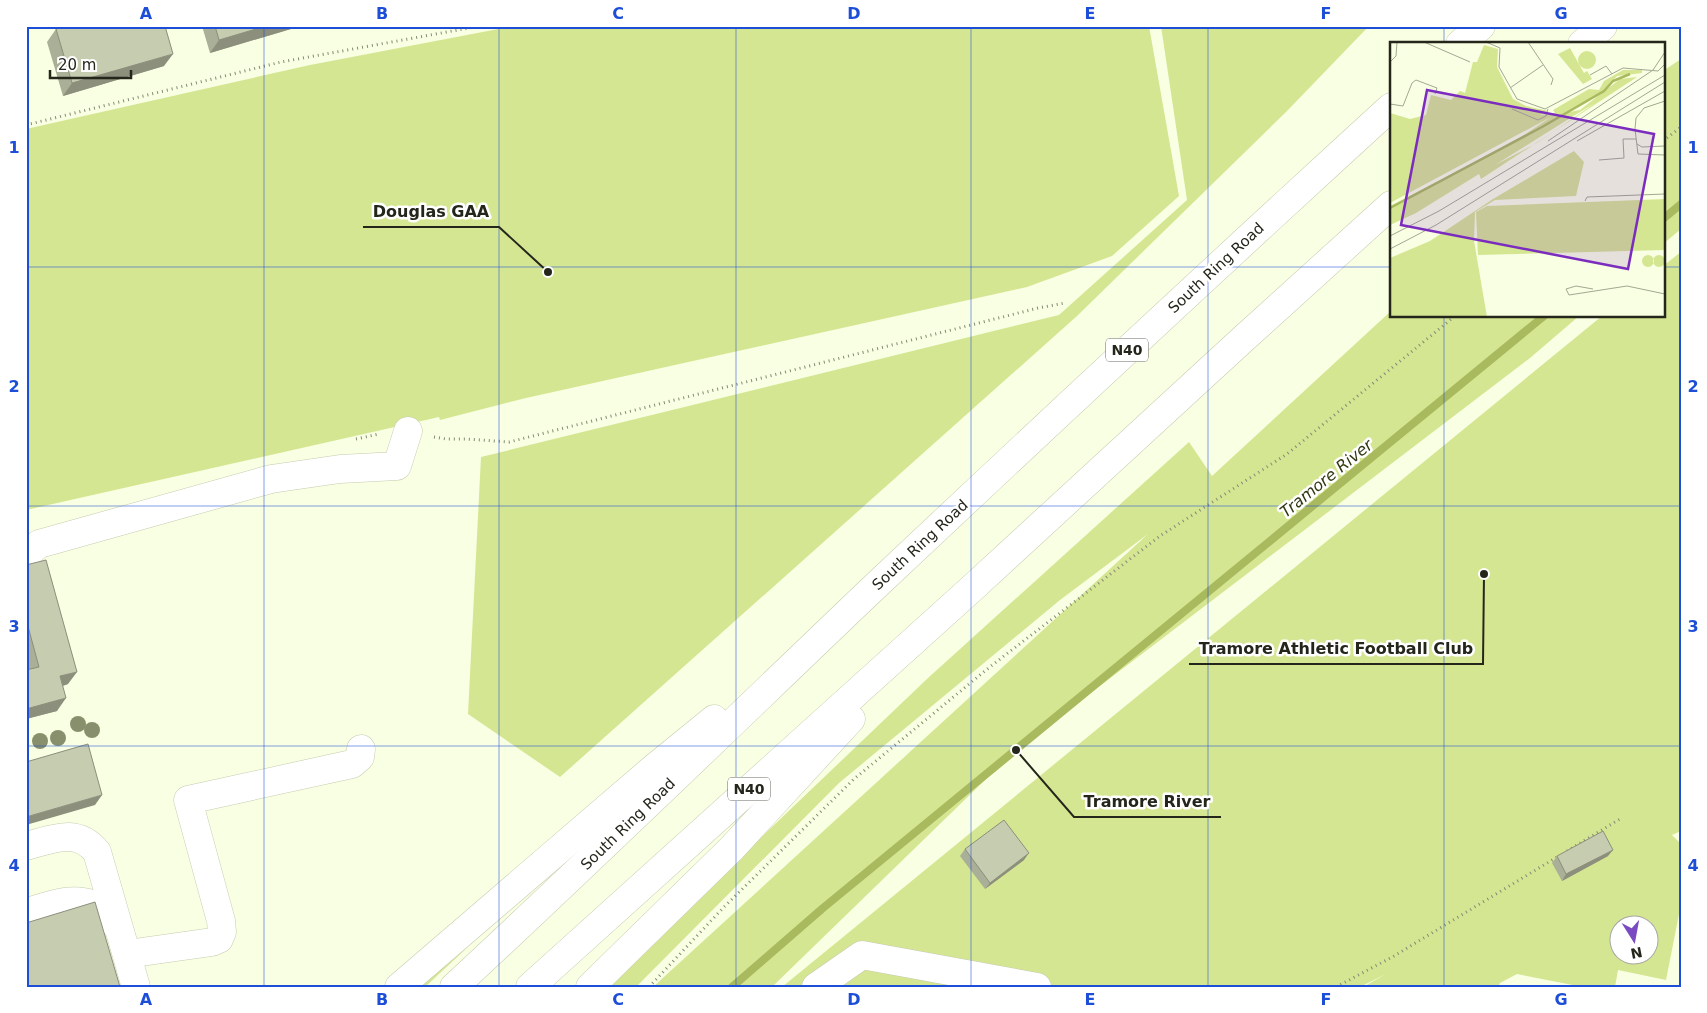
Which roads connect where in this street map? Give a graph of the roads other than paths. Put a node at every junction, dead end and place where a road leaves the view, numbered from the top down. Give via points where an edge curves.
1 (1481, 26) edge
2 (1603, 26) edge
3 (1462, 42) edge
4 (1584, 42) edge
5 (1390, 108) edge
6 (1390, 206) edge
7 (408, 431) road end
8 (26, 555) edge
9 (969, 591) junction
10 (866, 596) junction
11 (361, 749) dead end
12 (26, 846) edge
13 (26, 912) edge
14 (118, 927) junction
15 (127, 954) junction
16 (136, 987) edge
17 (399, 987) edge
18 (454, 987) edge
19 (530, 987) edge
20 (590, 987) edge
21 (816, 987) edge
22 (1037, 987) edge

1 - 3 main road
2 - 4 main road
5 - 10 main road, South Ring Road / N40
6 - 9 main road, N40
7 - 8 main road via 397,466 340,469 271,479 39,544
9 - 19 main road, N40
9 - 20 main road via 732,848
10 - 17 main road via 655,767
10 - 18 main road, South Ring Road / N40
11 - 15 main road via 360,757 352,764 188,800 222,932 219,939 212,942
12 - 14 main road via 61,837 79,837 90,843 97,852
13 - 14 main road via 71,900 91,904
14 - 15 main road
15 - 16 main road
21 - 22 main road via 862,955

